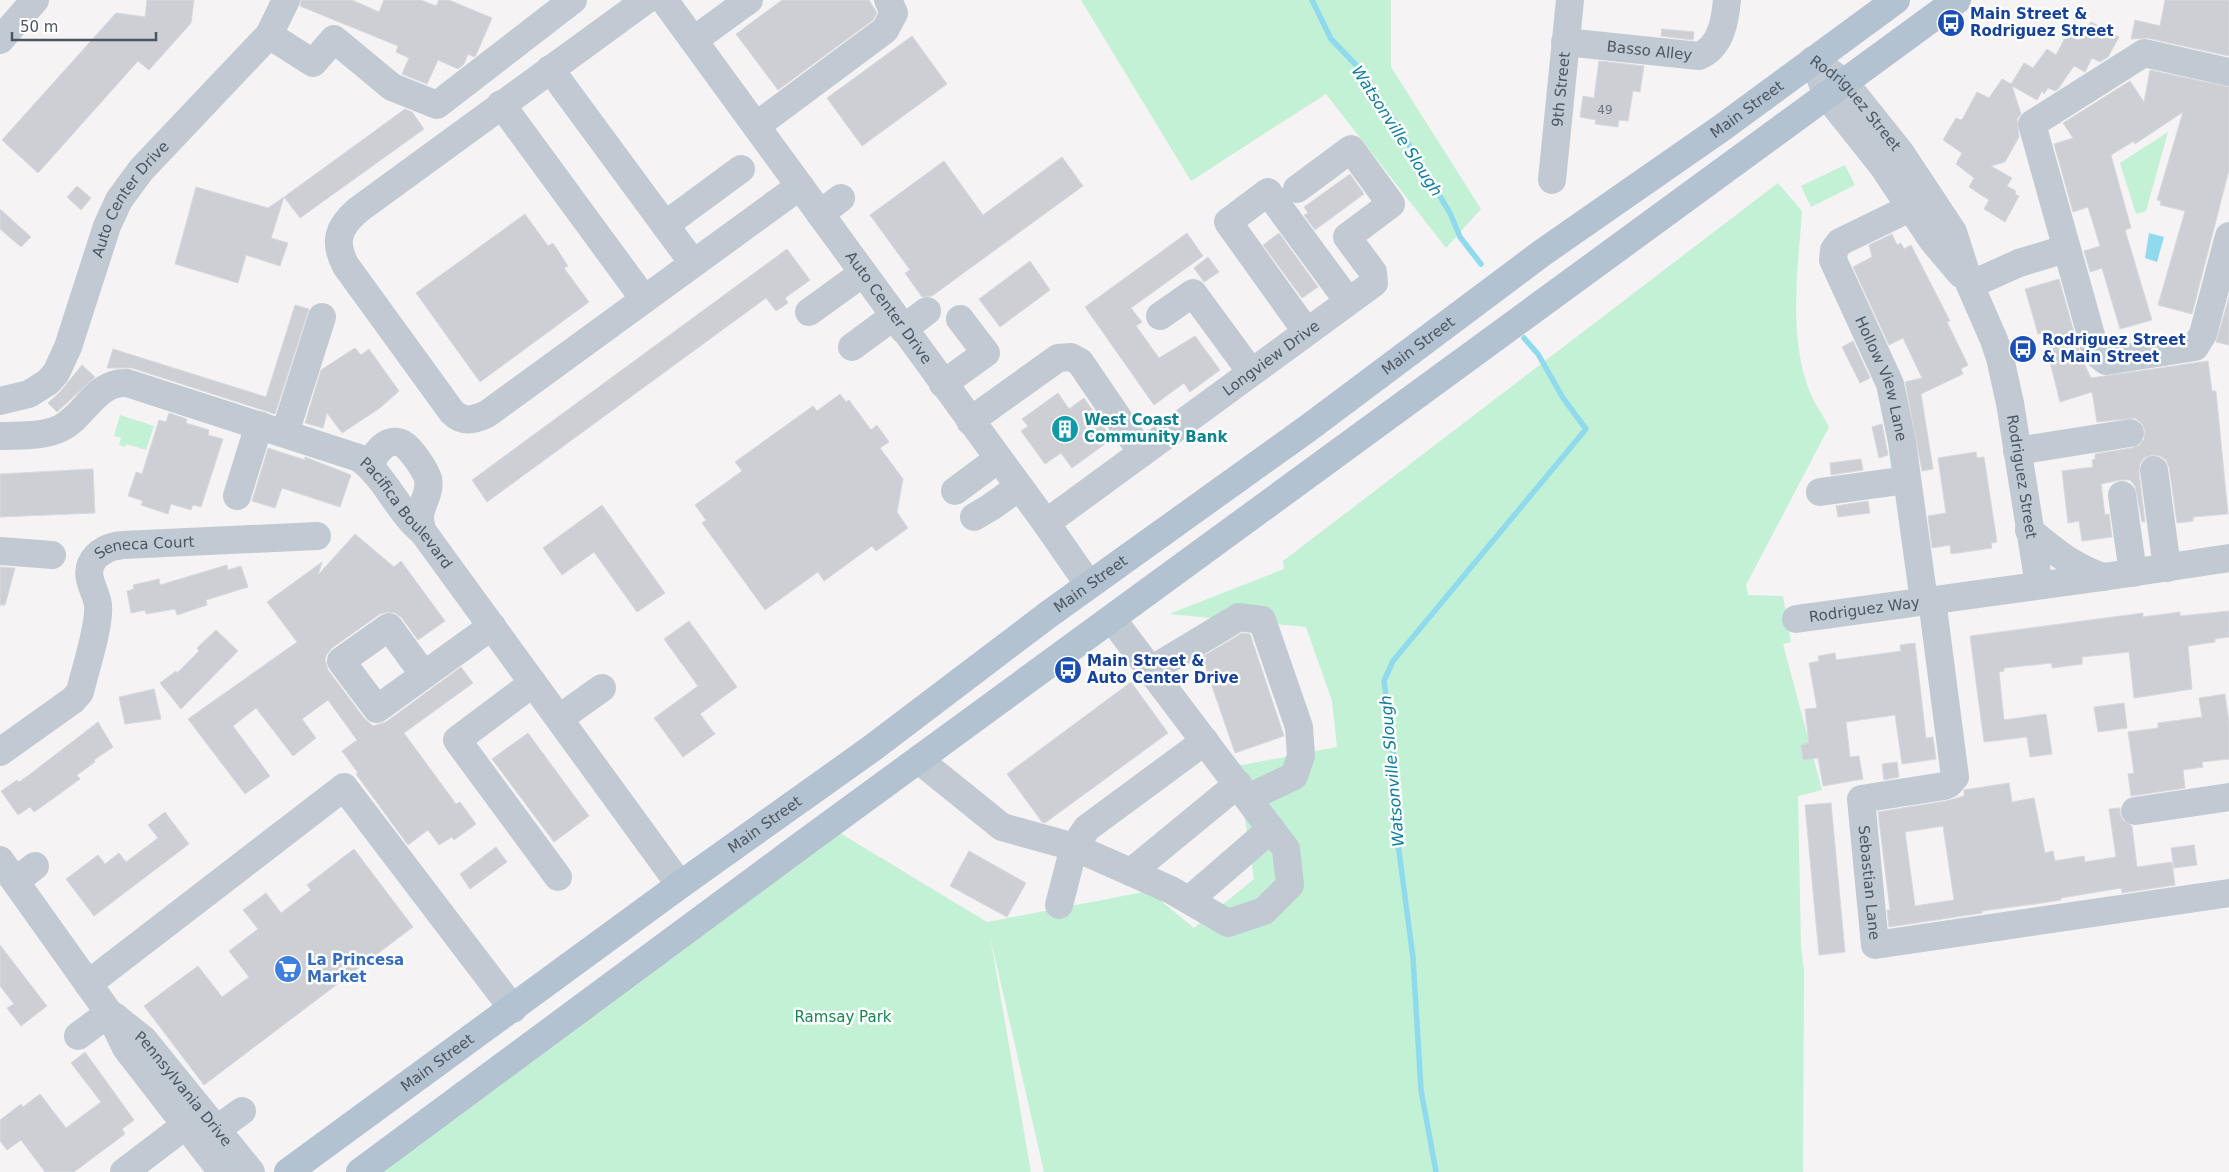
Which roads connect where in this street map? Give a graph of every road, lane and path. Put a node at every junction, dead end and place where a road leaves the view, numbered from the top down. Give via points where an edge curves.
1 (34, 0) edge
2 (286, 0) edge
3 (573, 0) edge
4 (646, 0) edge
5 (664, 0) edge
6 (749, 0) edge
7 (1570, 0) edge
8 (1727, 0) edge
9 (1896, 0) edge
10 (1957, 0) edge
11 (890, 1) edge
12 (269, 35) junction
13 (0, 40) edge
14 (694, 40) junction
15 (1565, 42) junction
16 (1814, 60) junction
17 (550, 69) junction
18 (2229, 72) edge
19 (1836, 89) junction
20 (501, 104) junction
21 (756, 126) junction
22 (742, 169) dead end
23 (1552, 180) dead end
24 (800, 186) junction
25 (1297, 189) dead end
26 (841, 198) dead end
27 (1912, 207) junction
28 (820, 214) junction
29 (665, 225) junction
30 (2229, 236) edge
31 (2065, 250) junction
32 (693, 263) junction
33 (863, 273) junction
34 (1970, 285) junction
35 (644, 299) junction
36 (1348, 302) junction
37 (928, 311) dead end
38 (809, 312) dead end
39 (1160, 316) dead end
40 (322, 317) dead end
41 (960, 319) dead end
42 (898, 323) junction
43 (1306, 331) junction
44 (852, 347) dead end
45 (1250, 372) junction
46 (943, 384) junction
47 (0, 401) edge
48 (970, 421) junction
49 (258, 425) junction
50 (285, 433) junction
51 (2130, 433) dead end
52 (0, 436) edge
53 (2017, 451) junction
54 (1142, 453) junction
55 (368, 459) junction
56 (998, 459) junction
57 (2154, 470) dead end
58 (1907, 480) junction
59 (1019, 487) junction
60 (955, 491) dead end
61 (1820, 492) dead end
62 (2122, 495) dead end
63 (237, 496) dead end
64 (974, 517) dead end
65 (1046, 524) junction
66 (2029, 530) junction
67 (423, 532) junction
68 (317, 536) dead end
69 (0, 551) edge
70 (52, 555) dead end
71 (2229, 558) edge
72 (2167, 568) junction
73 (2133, 573) junction
74 (2103, 577) junction
75 (1089, 585) junction
76 (2039, 586) junction
77 (1928, 601) junction
78 (1112, 619) junction
79 (1796, 619) dead end
80 (492, 626) junction
81 (1151, 670) junction
82 (424, 675) dead end
83 (533, 683) junction
84 (602, 688) dead end
85 (560, 718) junction
86 (1205, 740) junction
87 (0, 752) edge
88 (920, 760) junction
89 (1243, 791) junction
90 (2229, 797) edge
91 (2135, 811) dead end
92 (1271, 829) junction
93 (1074, 847) junction
94 (17, 869) edge
95 (1131, 872) junction
96 (558, 877) dead end
97 (680, 885) junction
98 (2229, 893) edge
99 (1188, 900) junction
100 (1059, 904) dead end
101 (88, 984) junction
102 (513, 1009) junction
103 (109, 1013) junction
104 (78, 1036) dead end
105 (242, 1111) dead end
106 (186, 1126) junction
107 (217, 1129) junction
108 (124, 1172) edge
109 (222, 1172) edge
110 (251, 1172) edge
111 (288, 1172) edge
112 (360, 1172) edge

1 - 13 street
2 - 12 street, Auto Center Drive
3 - 12 street via 437,105 392,87 334,39 313,63
4 - 17 street
5 - 14 street, Auto Center Drive
6 - 14 street
7 - 15 street, 9th Street
8 - 15 street, Basso Alley via 1720,34 1705,54 1699,56
9 - 16 main road, Main Street
10 - 19 main road
11 - 21 street via 894,13 886,30
12 - 47 street, Auto Center Drive via 141,170 119,200 56,373 29,394
14 - 21 street, Auto Center Drive
15 - 23 street, 9th Street
16 - 19 street, Rodriguez Street
16 - 75 main road, Main Street via 1542,253 1307,429
17 - 20 street
17 - 29 street
18 - 31 street via 2144,54 2032,124
19 - 27 street, Rodriguez Street
19 - 34 street, Rodriguez Street via 1900,152 1931,196 1953,232
19 - 78 main road
20 - 35 street
20 - 35 street via 358,210 342,227 339,237 340,256 346,266 452,412 464,420 487,414
21 - 24 street, Auto Center Drive
22 - 29 street
24 - 28 street, Auto Center Drive
24 - 32 street
25 - 36 street, Longview Drive via 1351,149 1391,204 1347,236 1373,272 1374,283
26 - 28 street
27 - 34 street, Rodriguez Street via 1933,241
27 - 58 street, Hollow View Lane via 1840,242 1834,250 1833,260 1890,384
28 - 33 street, Auto Center Drive
29 - 32 street
30 - 31 street via 2203,334 2195,347 2106,361 2096,353
31 - 34 street via 2013,265
32 - 35 street
33 - 38 street
33 - 42 street, Auto Center Drive
34 - 53 street, Rodriguez Street via 2000,358
36 - 43 street, Longview Drive
36 - 43 street via 1268,192 1228,222
37 - 42 street
39 - 45 street via 1193,293
40 - 50 street
41 - 46 street via 986,353
42 - 44 street
42 - 46 street, Auto Center Drive
43 - 45 street, Longview Drive
45 - 54 street, Longview Drive
46 - 48 street, Auto Center Drive
48 - 54 street via 1058,358 1071,357 1080,362
48 - 56 street, Auto Center Drive
49 - 50 street, Pacifica Boulevard
49 - 52 street, Pacifica Boulevard via 120,382 102,390 76,418 60,428 42,434
49 - 63 street
50 - 55 street, Pacifica Boulevard
51 - 53 street
53 - 66 street, Rodriguez Street
54 - 65 street, Longview Drive
55 - 67 street, Pacifica Boulevard via 405,515
55 - 67 street via 390,443 402,443 425,471 428,485 419,516
56 - 59 street, Auto Center Drive
56 - 60 street
57 - 72 street
58 - 61 street
58 - 77 street, Hollow View Lane
59 - 64 street
59 - 65 street, Auto Center Drive
62 - 73 street
65 - 75 street, Auto Center Drive
66 - 74 street via 2063,558 2082,570
66 - 76 street, Rodriguez Street
67 - 80 street, Pacifica Boulevard
68 - 87 street, Seneca Court via 117,546 104,550 91,564 90,582 98,616 80,692
69 - 70 street
71 - 72 street
72 - 73 street
73 - 74 street
74 - 76 street
75 - 78 main road, Auto Center Drive
75 - 97 main road, Main Street via 871,749
76 - 77 street
77 - 79 street, Rodriguez Way
77 - 98 street, Sebastian Lane via 1956,776 1944,786 1861,799 1874,945
78 - 81 street
78 - 88 main road
80 - 82 street
80 - 83 street, Pacifica Boulevard
81 - 86 street
81 - 89 street via 1239,617 1262,620 1299,727 1300,756 1294,776
83 - 85 street, Pacifica Boulevard
83 - 96 street via 456,740
84 - 85 street
85 - 97 street, Pacifica Boulevard
86 - 89 street
86 - 93 street via 1087,828
88 - 93 street via 1002,827
88 - 112 main road
89 - 92 street
89 - 95 street
90 - 91 street
92 - 99 street
92 - 99 street via 1286,849 1290,885 1264,911 1228,923
93 - 95 street
93 - 100 street
94 - 101 street, Pennsylvania Drive
95 - 99 street
97 - 102 main road, Main Street
101 - 102 street via 344,787
101 - 103 street, Pennsylvania Drive
102 - 111 main road, Main Street
103 - 104 street
103 - 106 street, Pennsylvania Drive via 126,1048
103 - 107 street, Pennsylvania Drive via 144,1040
105 - 107 street
106 - 108 street
106 - 109 street, Pennsylvania Drive
107 - 110 street, Pennsylvania Drive

